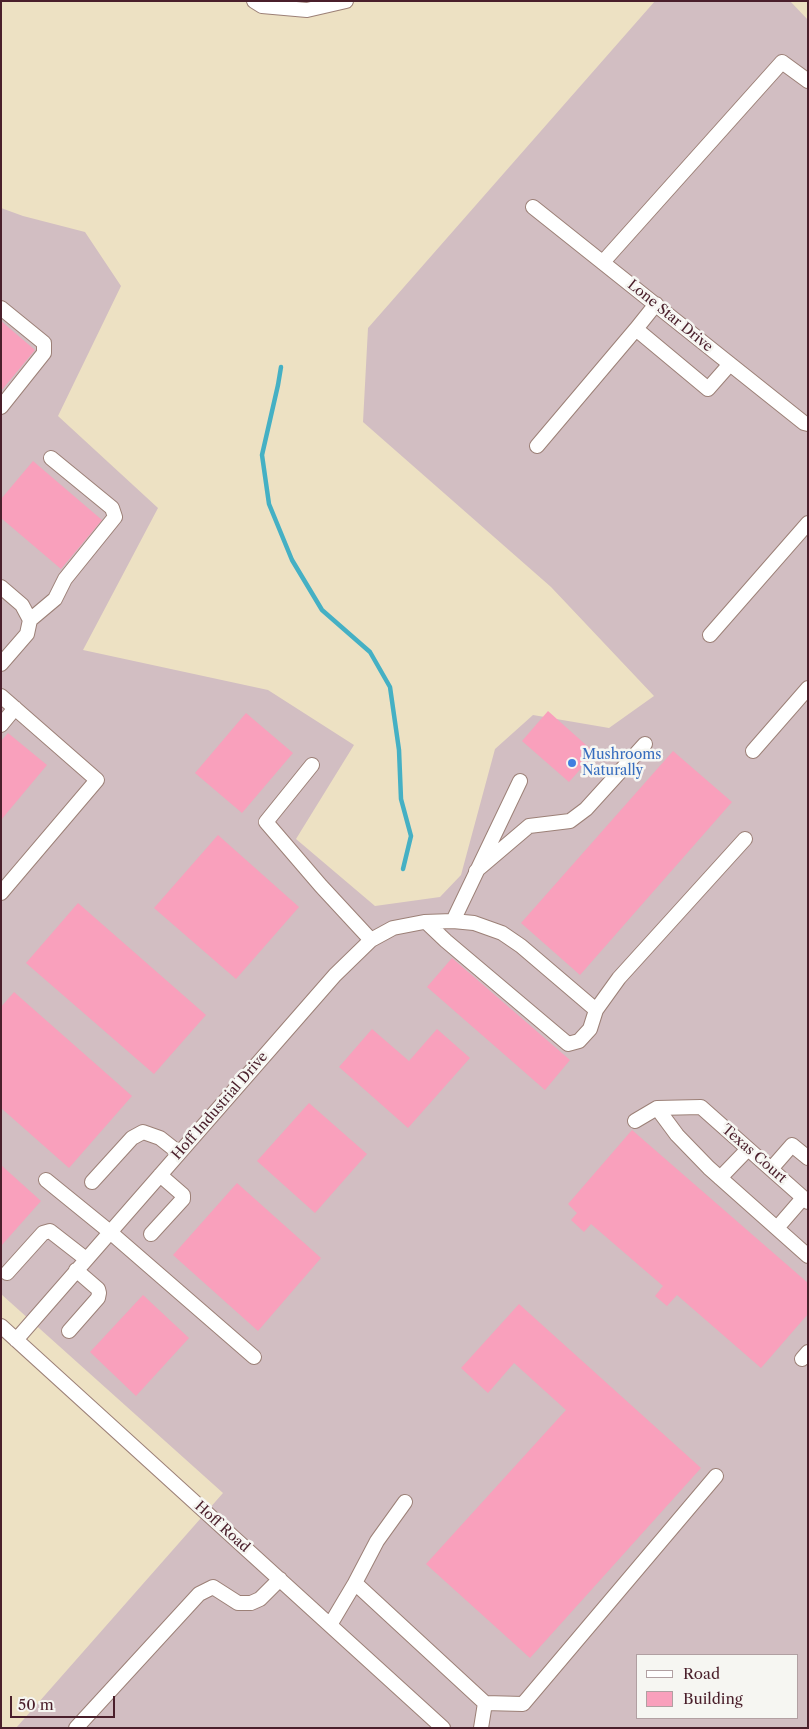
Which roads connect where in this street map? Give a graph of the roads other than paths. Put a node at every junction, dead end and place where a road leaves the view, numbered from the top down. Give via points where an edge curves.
1 (254, 1) edge
2 (346, 1) edge
3 (808, 81) edge
4 (533, 207) dead end
5 (603, 262) junction
6 (656, 304) junction
7 (1, 308) edge
8 (636, 329) junction
9 (730, 364) junction
10 (1, 407) edge
11 (808, 424) edge
12 (537, 446) dead end
13 (51, 458) dead end
14 (808, 523) edge
15 (1, 587) edge
16 (30, 620) junction
17 (710, 635) dead end
18 (1, 664) edge
19 (808, 688) edge
20 (1, 696) edge
21 (15, 708) junction
22 (1, 725) edge
23 (645, 744) dead end
24 (753, 751) dead end
25 (312, 765) dead end
26 (520, 781) dead end
27 (746, 839) dead end
28 (476, 871) junction
29 (1, 893) edge
30 (453, 921) junction
31 (426, 922) junction
32 (371, 940) junction
33 (596, 1010) junction
34 (658, 1108) junction
35 (635, 1121) dead end
36 (748, 1149) junction
37 (179, 1153) junction
38 (808, 1158) edge
39 (771, 1169) junction
40 (160, 1174) junction
41 (720, 1178) junction
42 (46, 1180) dead end
43 (92, 1182) dead end
44 (806, 1200) edge
45 (777, 1228) junction
46 (110, 1232) junction
47 (151, 1234) dead end
48 (808, 1256) edge
49 (86, 1259) junction
50 (76, 1270) junction
51 (7, 1274) dead end
52 (1, 1326) edge
53 (69, 1331) dead end
54 (16, 1340) junction
55 (254, 1356) dead end
56 (716, 1476) dead end
57 (405, 1502) dead end
58 (280, 1580) junction
59 (355, 1584) junction
60 (330, 1626) junction
61 (485, 1703) junction
62 (76, 1728) edge
63 (442, 1728) edge
64 (481, 1728) edge

1 - 2 street via 262,6 307,10
3 - 5 street via 782,62
4 - 5 street, Lone Star Drive
5 - 6 street, Lone Star Drive
6 - 8 street
6 - 9 street, Lone Star Drive
7 - 10 street via 44,344 44,353
8 - 9 street via 708,389
8 - 12 street
9 - 11 street, Lone Star Drive
13 - 16 street via 112,508 115,517 69,573 55,599
14 - 17 street
15 - 16 street via 22,605
16 - 18 street via 26,634
19 - 24 street
20 - 21 street
21 - 22 street
21 - 29 street via 97,780
23 - 28 street via 586,809 570,821 529,826
25 - 32 street via 266,822
26 - 28 street
27 - 33 street via 619,978
28 - 30 street
30 - 31 street, Hoff Industrial Drive
30 - 33 street, Hoff Industrial Drive via 474,923 502,933
31 - 32 street, Hoff Industrial Drive via 393,928
31 - 33 street via 568,1044 579,1041 590,1029
32 - 37 street, Hoff Industrial Drive via 335,975
34 - 35 street
34 - 36 street, Texas Court via 701,1107
34 - 41 street via 677,1135
36 - 39 street, Texas Court
36 - 41 street
37 - 40 street, Hoff Industrial Drive
37 - 43 street via 160,1138 143,1132 132,1138
38 - 39 street via 792,1145
39 - 44 street, Texas Court
40 - 46 street, Hoff Industrial Drive
40 - 47 street via 183,1195 183,1199
41 - 45 street
42 - 46 street
44 - 45 street
45 - 48 street
46 - 49 street, Hoff Industrial Drive
46 - 55 street
49 - 50 street, Hoff Industrial Drive
49 - 51 street via 55,1234 43,1232
50 - 53 street via 99,1293
50 - 54 street, Hoff Industrial Drive
52 - 54 street, Hoff Road
54 - 58 street, Hoff Road
56 - 61 street via 523,1704
57 - 59 street via 376,1541
58 - 60 street, Hoff Road
58 - 62 street via 251,1603 238,1603 213,1587 199,1594
59 - 60 street
59 - 61 street
60 - 63 street, Hoff Road
61 - 64 street

